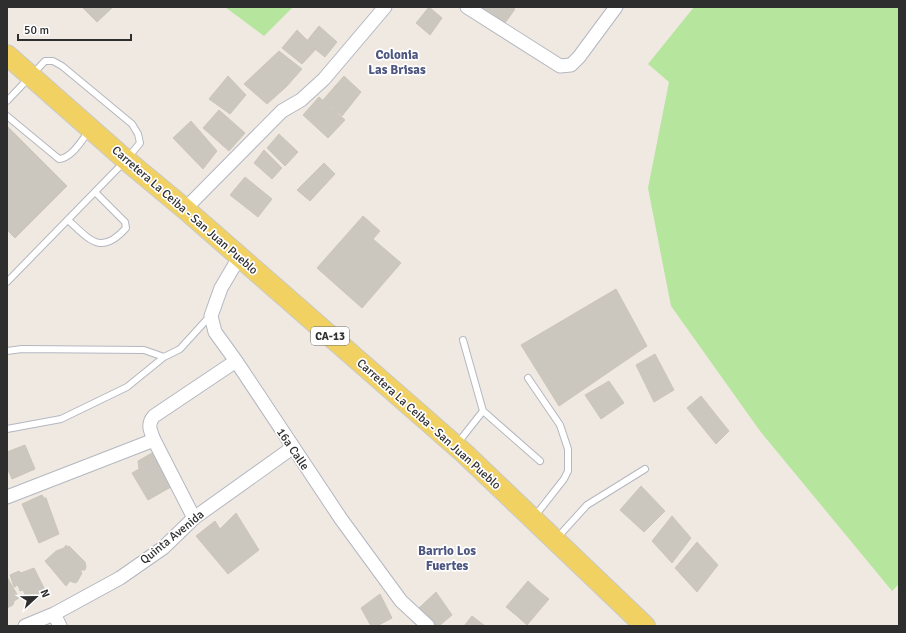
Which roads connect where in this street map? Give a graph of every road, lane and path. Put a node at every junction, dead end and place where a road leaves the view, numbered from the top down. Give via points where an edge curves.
1 (385, 7) edge
2 (467, 7) edge
3 (616, 7) edge
4 (7, 55) edge
5 (30, 75) junction
6 (7, 101) edge
7 (7, 116) edge
8 (91, 129) junction
9 (126, 160) junction
10 (95, 192) junction
11 (185, 209) junction
12 (68, 220) junction
13 (240, 256) junction
14 (7, 282) edge
15 (211, 316) junction
16 (463, 340) dead end
17 (7, 351) edge
18 (164, 357) junction
19 (236, 361) junction
20 (528, 378) dead end
21 (483, 410) junction
22 (7, 429) edge
23 (154, 440) junction
24 (456, 445) junction
25 (292, 448) junction
26 (540, 461) dead end
27 (645, 469) dead end
28 (7, 497) edge
29 (194, 518) junction
30 (533, 519) junction
31 (555, 540) junction
32 (57, 620) edge
33 (25, 626) edge
34 (428, 626) edge
35 (645, 626) edge

1 - 11 street via 324,79 301,100 282,111
2 - 3 street via 560,66 571,66
4 - 5 main road, Carretera La Ceiba - San Juan Pueblo / CA-13
5 - 6 lane
5 - 8 main road, Carretera La Ceiba - San Juan Pueblo / CA-13
5 - 9 lane via 45,61 53,61 132,124 140,143
7 - 8 lane via 59,159 70,155
8 - 9 main road, Carretera La Ceiba - San Juan Pueblo / CA-13
9 - 10 lane
9 - 11 main road, Carretera La Ceiba - San Juan Pueblo / CA-13
10 - 12 lane
10 - 12 lane via 125,222 126,228 121,234 109,243 95,243
11 - 13 main road, Carretera La Ceiba - San Juan Pueblo / CA-13
12 - 14 lane
13 - 15 street via 222,288
13 - 24 main road, Carretera La Ceiba - San Juan Pueblo / CA-13
15 - 18 lane via 180,349
15 - 19 street, 16a Calle via 214,332
16 - 21 lane
17 - 18 lane via 144,350
18 - 22 lane via 127,387 61,419
19 - 23 street via 154,416 149,426
19 - 25 street, 16a Calle
20 - 30 lane via 560,425 568,449 568,470 564,479
21 - 24 lane
21 - 26 lane
23 - 28 street
23 - 29 street
24 - 30 main road, Carretera La Ceiba - San Juan Pueblo / CA-13
25 - 29 street, Quinta Avenida
25 - 34 street, 16a Calle via 401,601
27 - 31 lane via 588,505
29 - 32 street, Quinta Avenida via 163,548
30 - 31 main road, Carretera La Ceiba - San Juan Pueblo / CA-13
31 - 35 main road, Carretera La Ceiba - San Juan Pueblo / CA-13
32 - 33 street, Quinta Avenida

